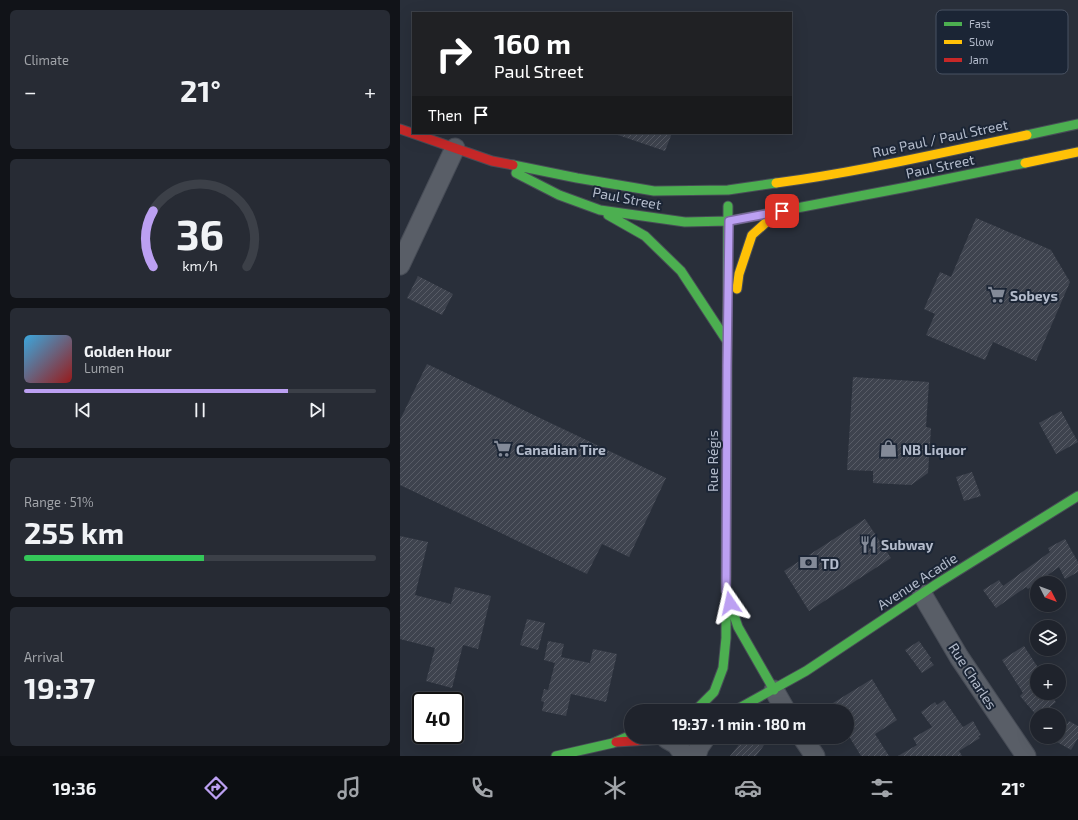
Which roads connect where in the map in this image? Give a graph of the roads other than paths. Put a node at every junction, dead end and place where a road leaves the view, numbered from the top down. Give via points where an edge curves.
1 (1078, 124) edge
2 (400, 129) edge
3 (412, 133) edge
4 (414, 134) edge
5 (455, 148) junction
6 (1078, 152) edge
7 (492, 161) junction
8 (807, 179) joint
9 (728, 190) junction
10 (794, 209) junction
11 (600, 210) junction
12 (729, 221) junction
13 (400, 265) edge
14 (727, 341) junction
15 (1078, 497) edge
16 (726, 591) junction
17 (922, 594) junction
18 (774, 690) junction
19 (748, 692) dead end
20 (717, 700) dead end
21 (700, 704) edge
22 (707, 704) edge
23 (747, 704) edge
24 (782, 704) edge
25 (624, 738) edge
26 (624, 741) edge
27 (613, 742) junction
28 (676, 744) edge
29 (702, 744) edge
30 (807, 744) edge
31 (556, 756) edge
32 (685, 756) edge
33 (696, 756) edge
34 (815, 756) edge
35 (1026, 756) edge

1 - 8 main road, Rue Paul / Paul Street
2 - 3 main road
4 - 5 main road
5 - 7 main road
5 - 13 street
6 - 10 main road, Paul Street
7 - 9 main road, Paul Street via 654,191
7 - 11 main road, Paul Street via 559,195
8 - 9 main road, Paul Street
9 - 12 main road, Rue Régis
10 - 12 main road, Paul Street
10 - 14 main road via 770,219 752,235 739,274
11 - 12 main road, Paul Street via 685,222
11 - 14 main road via 645,236 681,271
12 - 14 main road, Rue Régis
14 - 16 main road, Rue Régis
15 - 17 main road, Avenue Acadie
16 - 18 main road, Rue Régis via 738,627
16 - 21 main road via 723,668 714,692
17 - 18 main road, Avenue Acadie
17 - 35 street, Rue Charles via 959,657
18 - 19 main road
18 - 23 main road, Avenue Acadie
18 - 24 street
20 - 22 main road
25 - 27 main road
26 - 27 main road
27 - 31 main road
28 - 32 street
29 - 33 street
30 - 34 street

